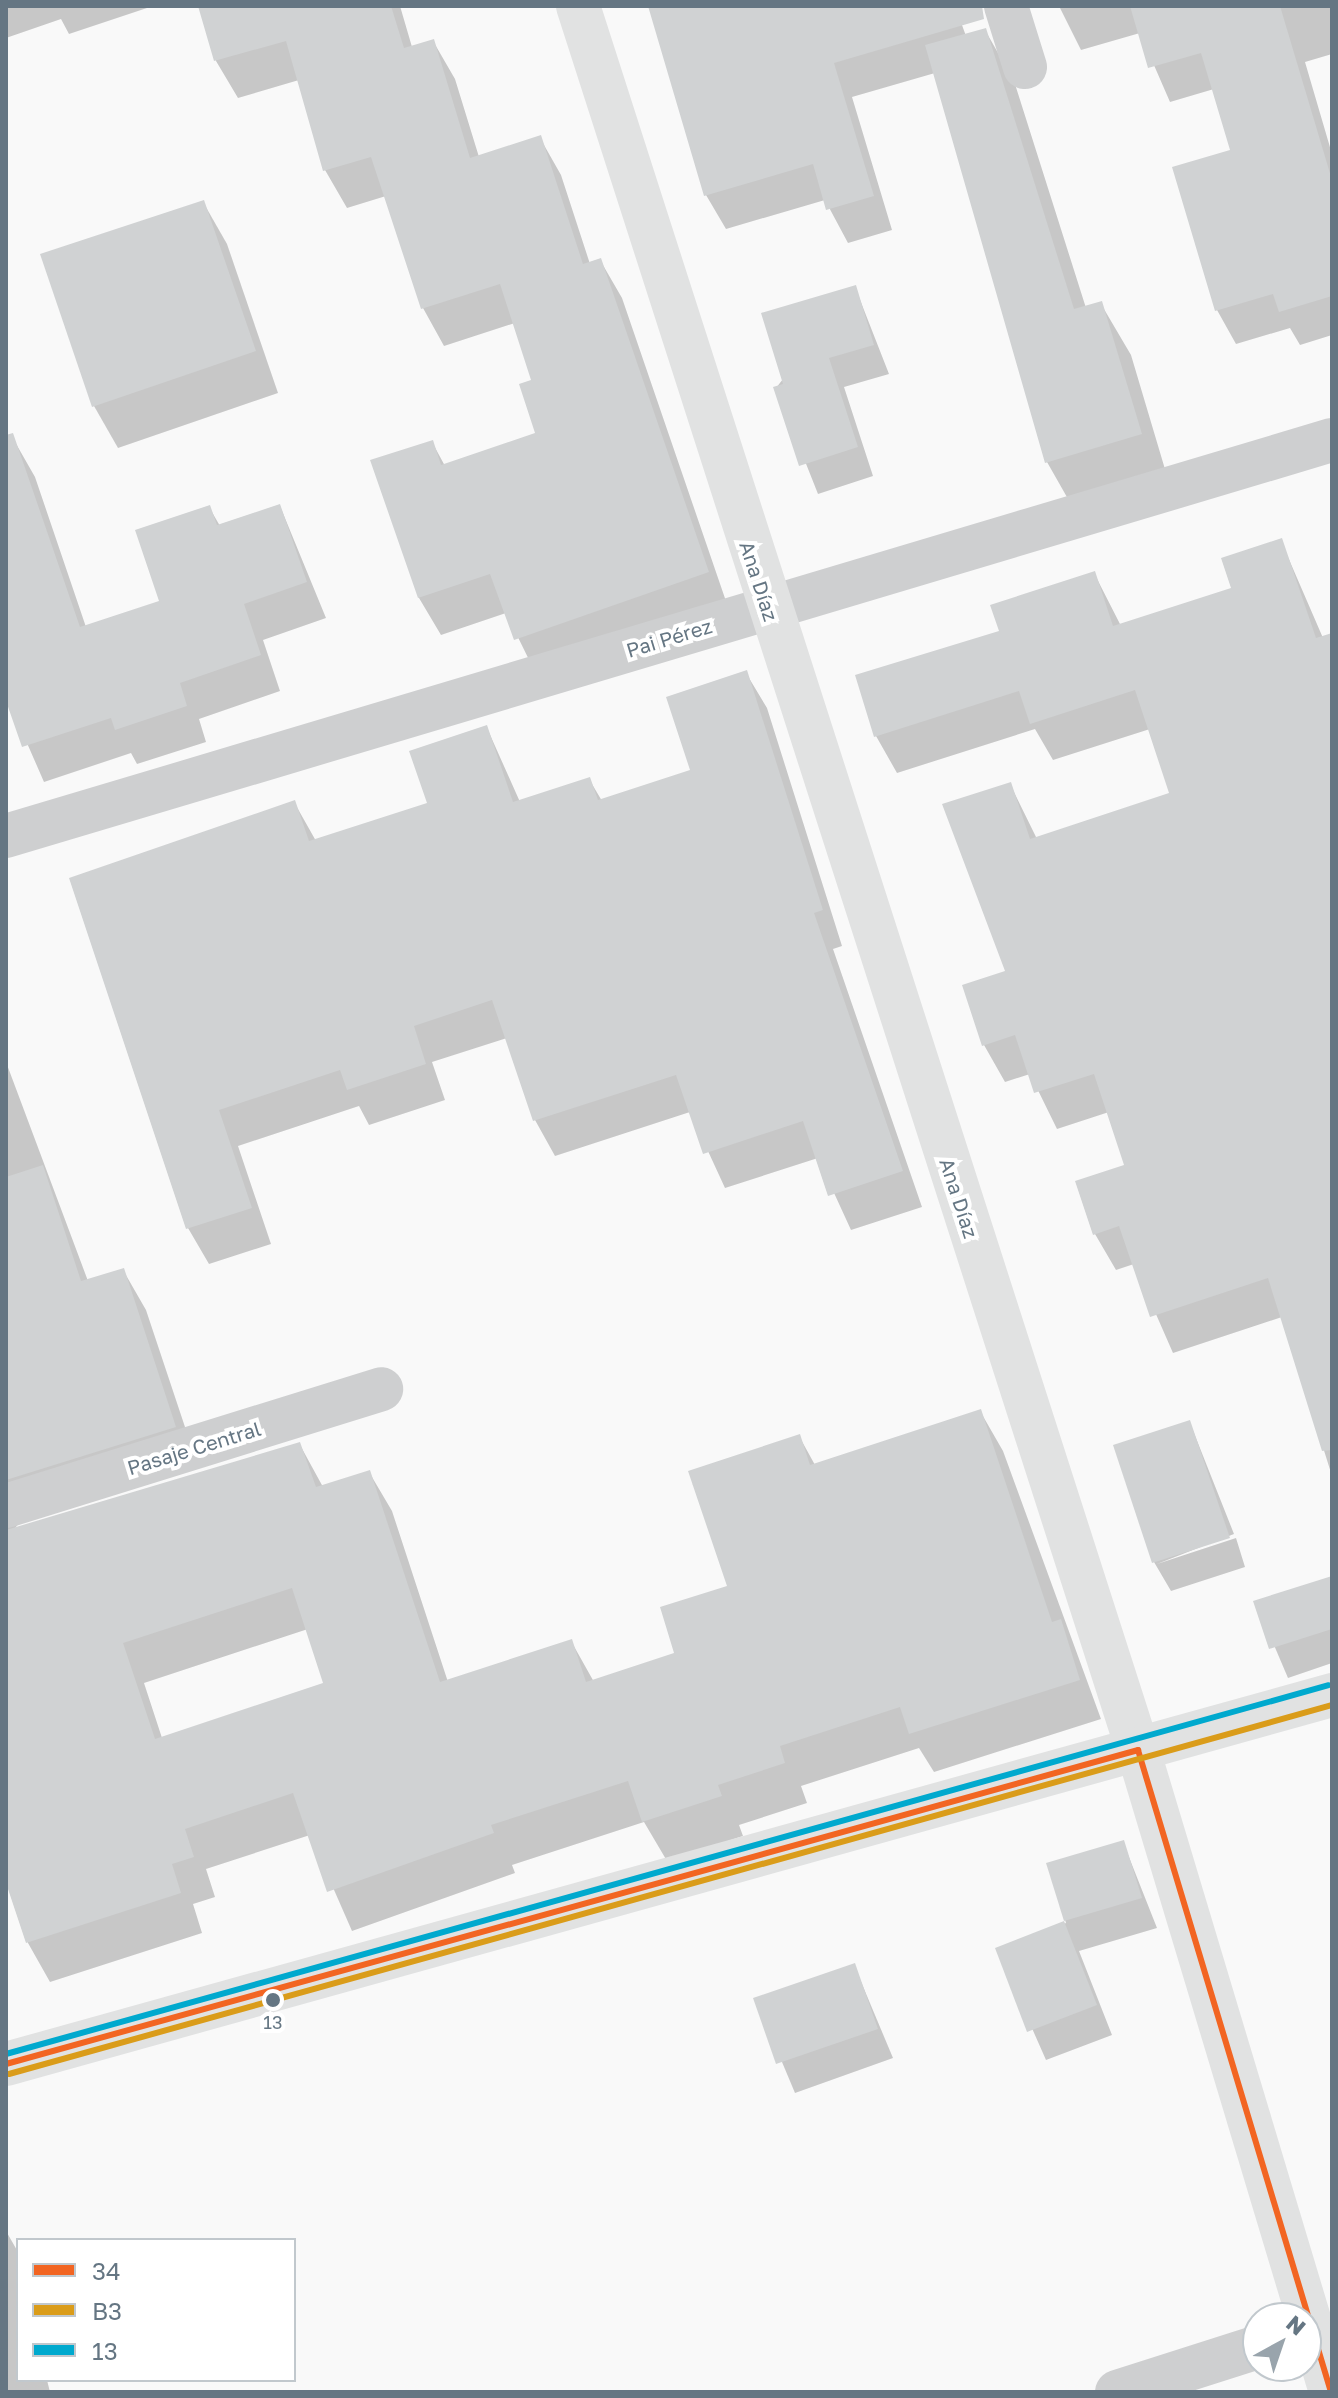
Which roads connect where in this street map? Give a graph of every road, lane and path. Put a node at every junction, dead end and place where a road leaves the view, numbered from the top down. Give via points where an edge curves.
1 (578, 6) edge
2 (1006, 6) edge
3 (1025, 67) dead end
4 (1332, 440) edge
5 (768, 609) junction
6 (6, 836) edge
7 (381, 1389) dead end
8 (6, 1506) edge
9 (1332, 1695) edge
10 (1138, 1750) junction
11 (6, 2064) edge
12 (1300, 2302) edge
13 (1242, 2352) edge
14 (1322, 2367) edge
15 (1117, 2392) edge
16 (1331, 2392) edge

1 - 5 main road, Ana Díaz
2 - 3 street
4 - 5 street, Pai Pérez
5 - 6 street, Pai Pérez
5 - 10 main road, Ana Díaz
7 - 8 street, Pasaje Central
9 - 10 main road
10 - 11 main road
10 - 12 main road, Ana Díaz
13 - 15 street
14 - 16 main road, Ana Díaz

